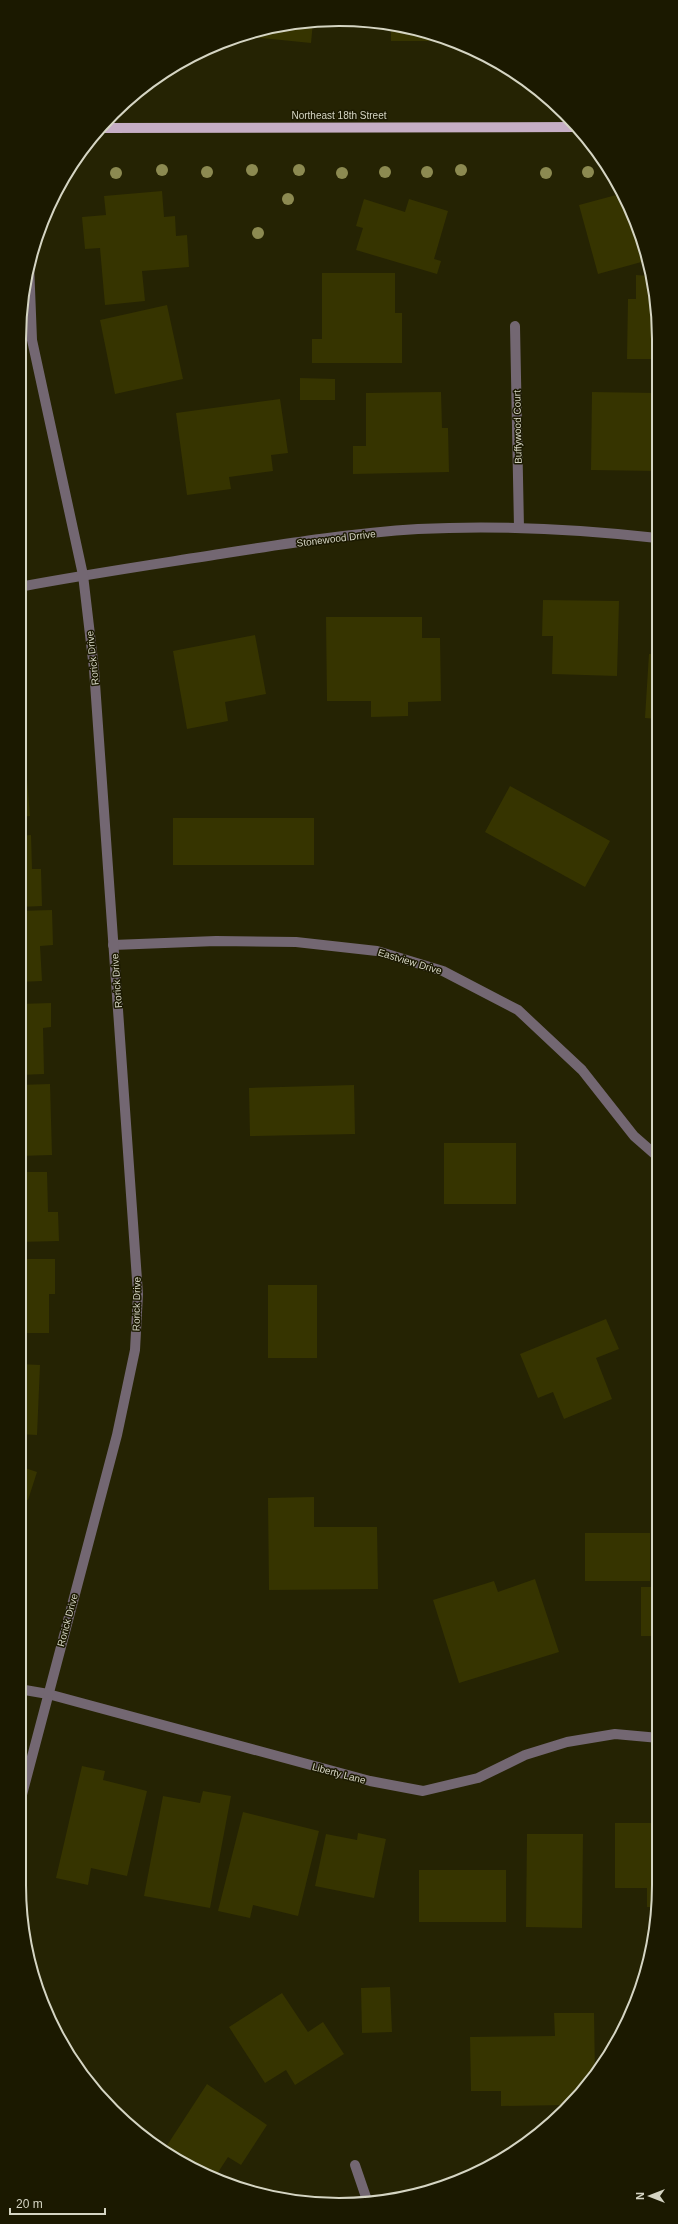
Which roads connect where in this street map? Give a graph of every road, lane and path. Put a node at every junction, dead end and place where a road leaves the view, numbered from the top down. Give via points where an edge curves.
1 (568, 127) edge
2 (109, 128) edge
3 (30, 291) edge
4 (515, 326) dead end
5 (519, 528) junction
6 (652, 537) edge
7 (83, 575) junction
8 (26, 586) edge
9 (113, 945) junction
10 (652, 1152) edge
11 (26, 1690) edge
12 (48, 1694) junction
13 (652, 1737) edge
14 (26, 1779) edge
15 (355, 2164) dead end
16 (366, 2196) edge

1 - 2 main road, Northeast 18th Street
3 - 7 street, Rorick Drive via 32,340
4 - 5 street, Buffywood Court
5 - 6 street, Stonewood Drrive
5 - 7 street, Stonewood Drrive via 419,529 338,536
7 - 8 street, Stonewood Drrive
7 - 9 street, Rorick Drive via 94,670
9 - 10 street, Eastview Drive via 296,942 377,951 443,971 518,1010 582,1070 634,1136
9 - 12 street, Rorick Drive via 138,1294 135,1350 117,1435
11 - 12 street, Liberty Lane
12 - 13 street, Liberty Lane via 370,1781 423,1791 478,1778 525,1755 568,1742 615,1734
12 - 14 street, Rorick Drive
15 - 16 street

